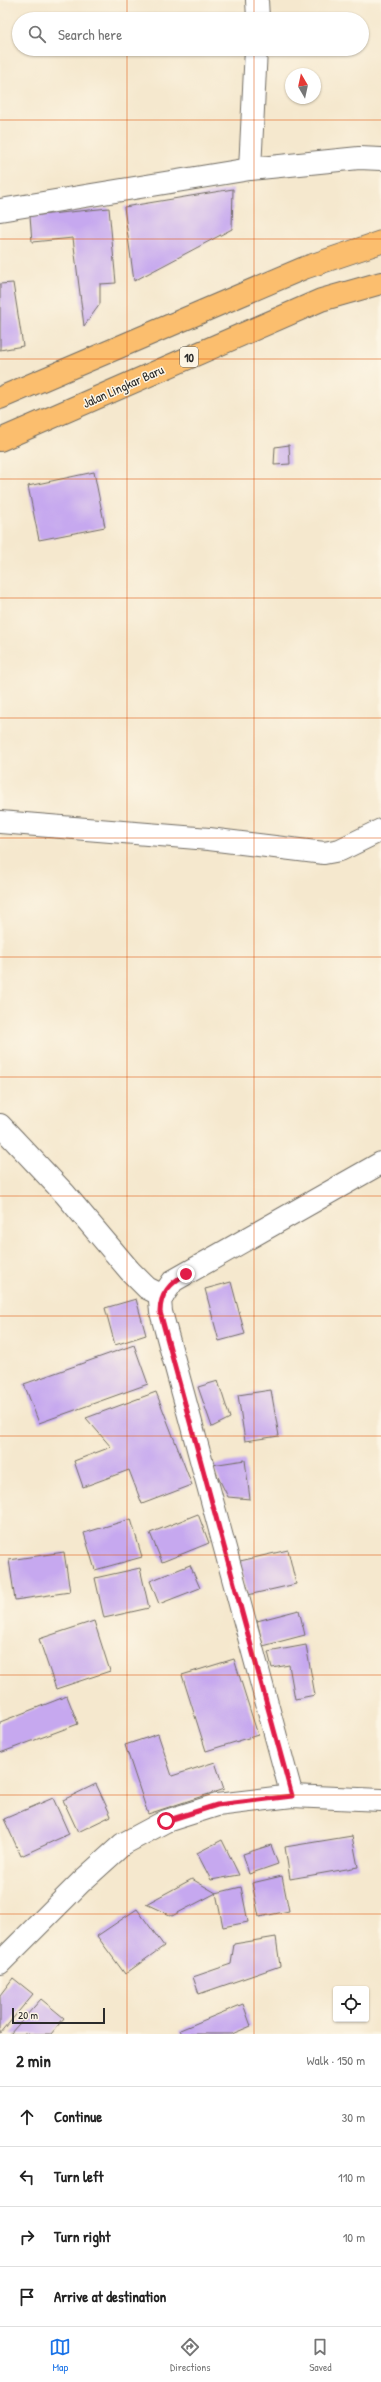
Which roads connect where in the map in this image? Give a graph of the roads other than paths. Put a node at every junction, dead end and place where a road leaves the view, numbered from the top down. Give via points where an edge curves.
1 (257, 0) edge
2 (258, 12) edge
3 (256, 56) edge
4 (381, 159) edge
5 (250, 169) junction
6 (0, 210) edge
7 (381, 242) edge
8 (381, 283) edge
9 (0, 398) edge
10 (0, 440) edge
11 (0, 822) edge
12 (381, 830) edge
13 (0, 1125) edge
14 (381, 1163) edge
15 (163, 1296) junction
16 (292, 1796) junction
17 (381, 1800) edge
18 (0, 1963) edge

1 - 2 street
3 - 5 street
4 - 5 street via 359,158
5 - 6 street
7 - 9 highway via 304,268
8 - 10 highway, Jalan Lingkar Baru / 10 via 321,300
11 - 12 street via 209,839 324,853 340,850
13 - 15 street via 64,1194 130,1272 147,1288
14 - 15 street via 173,1281
15 - 16 street via 160,1300 160,1312
16 - 17 street
16 - 18 street via 217,1805 166,1821 123,1844

